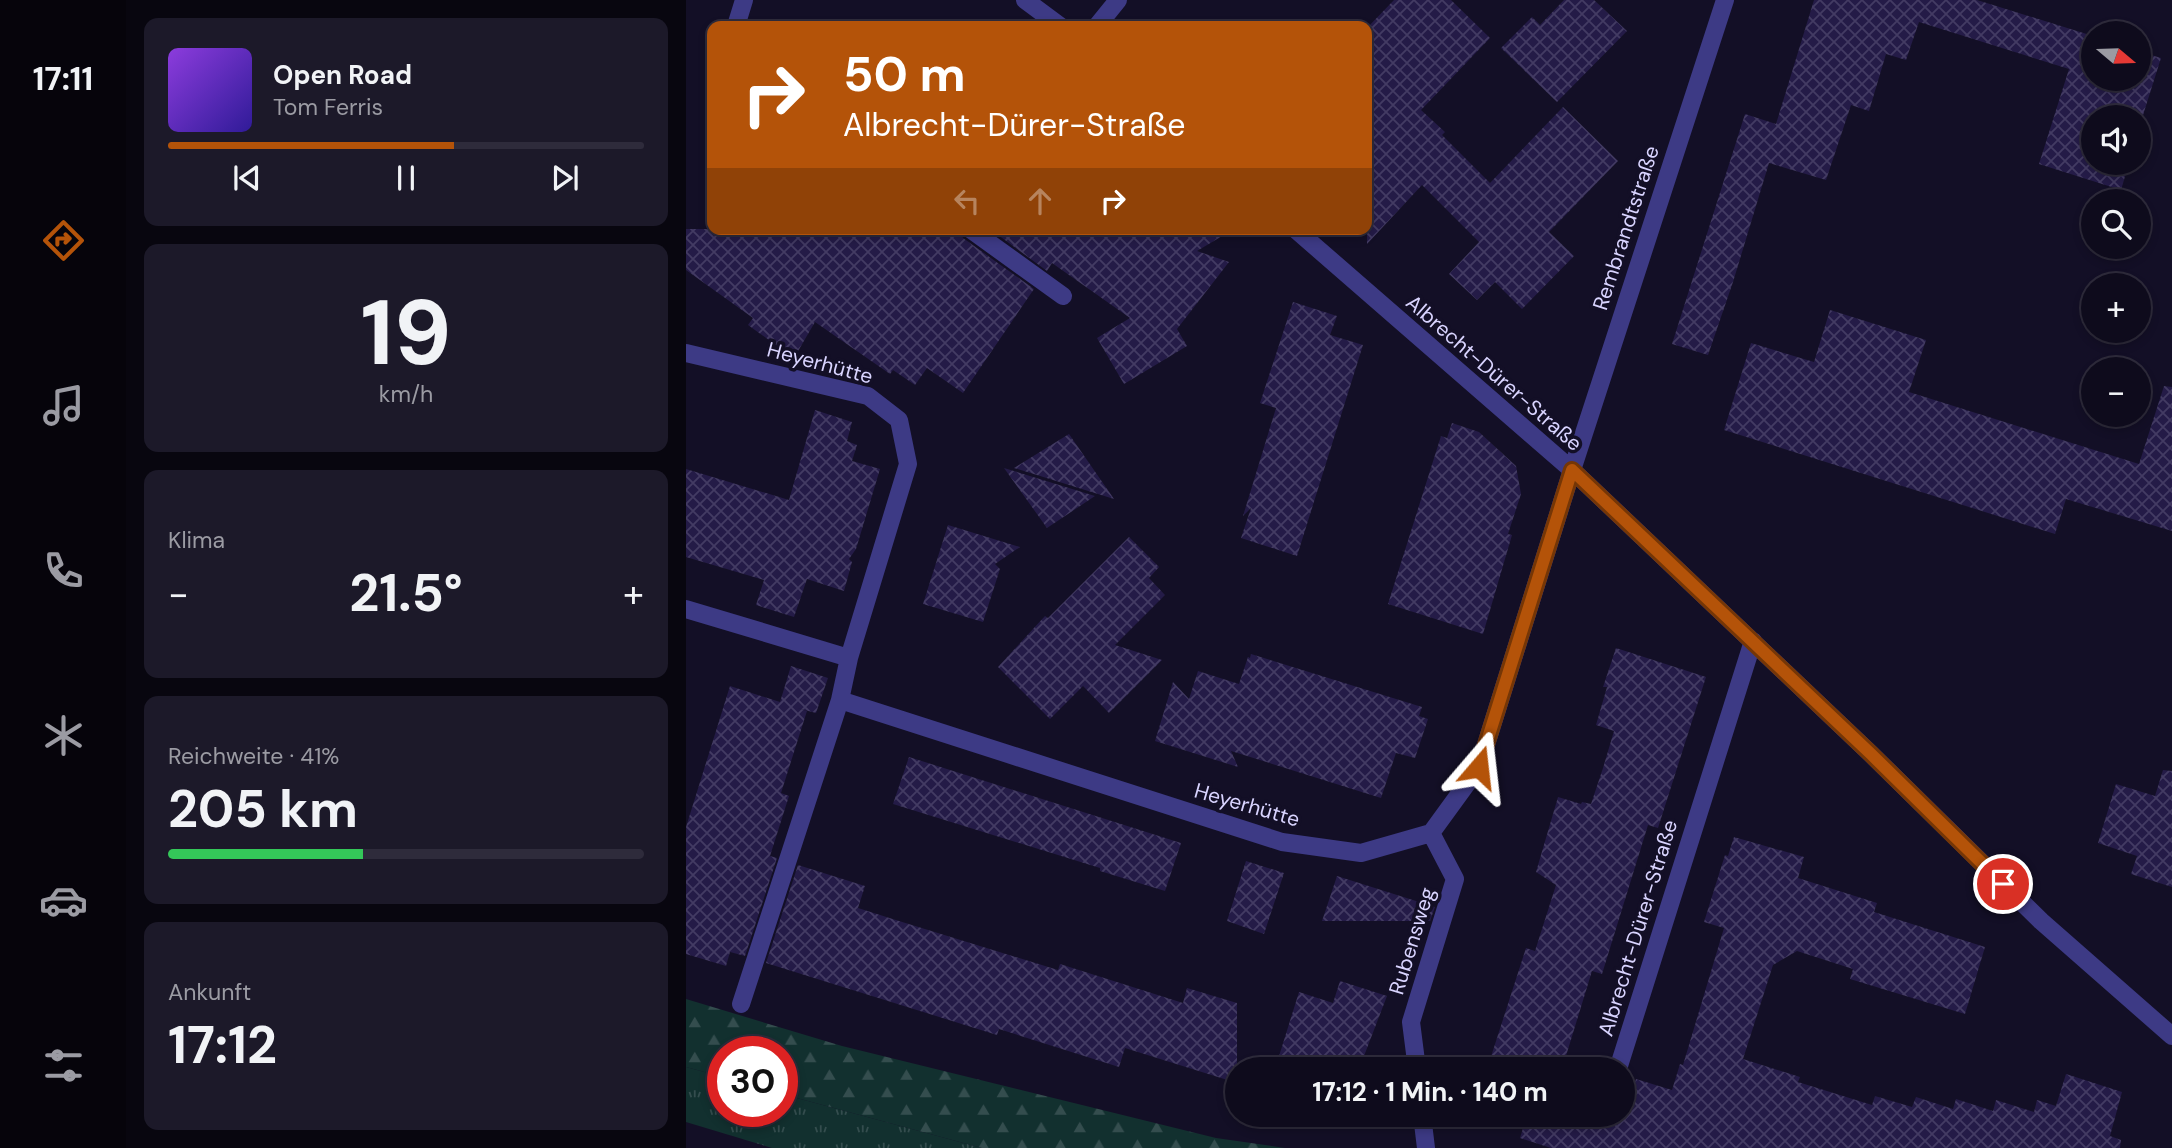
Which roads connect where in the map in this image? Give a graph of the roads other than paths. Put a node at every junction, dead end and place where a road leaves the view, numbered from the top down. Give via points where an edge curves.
1 (744, 0) edge
2 (1025, 0) edge
3 (1118, 0) edge
4 (1725, 0) edge
5 (738, 21) edge
6 (1053, 21) edge
7 (1101, 21) edge
8 (978, 235) edge
9 (1302, 235) edge
10 (1063, 296) dead end
11 (686, 353) edge
12 (1572, 470) junction
13 (686, 609) edge
14 (1753, 641) junction
15 (849, 658) junction
16 (841, 700) junction
17 (1431, 833) junction
18 (741, 1004) dead end
19 (2172, 1036) edge
20 (1415, 1057) edge
21 (1622, 1057) edge
22 (1423, 1127) edge
23 (1426, 1148) edge

1 - 5 street
2 - 6 street
3 - 7 street
4 - 12 street, Rembrandtstraße
8 - 10 street
9 - 12 street, Albrecht-Dürer-Straße
11 - 15 street, Heyerhütte via 868,396 899,420 908,464
12 - 14 street, Albrecht-Dürer-Straße
12 - 17 street via 1479,767
13 - 15 street
14 - 19 street, Albrecht-Dürer-Straße via 2041,921
14 - 21 street, Albrecht-Dürer-Straße
15 - 16 street, Heyerhütte
16 - 17 street, Heyerhütte via 1282,842 1361,853
16 - 18 street, Heyerhütte
17 - 20 street, Rubensweg via 1455,879 1411,1023
22 - 23 street

